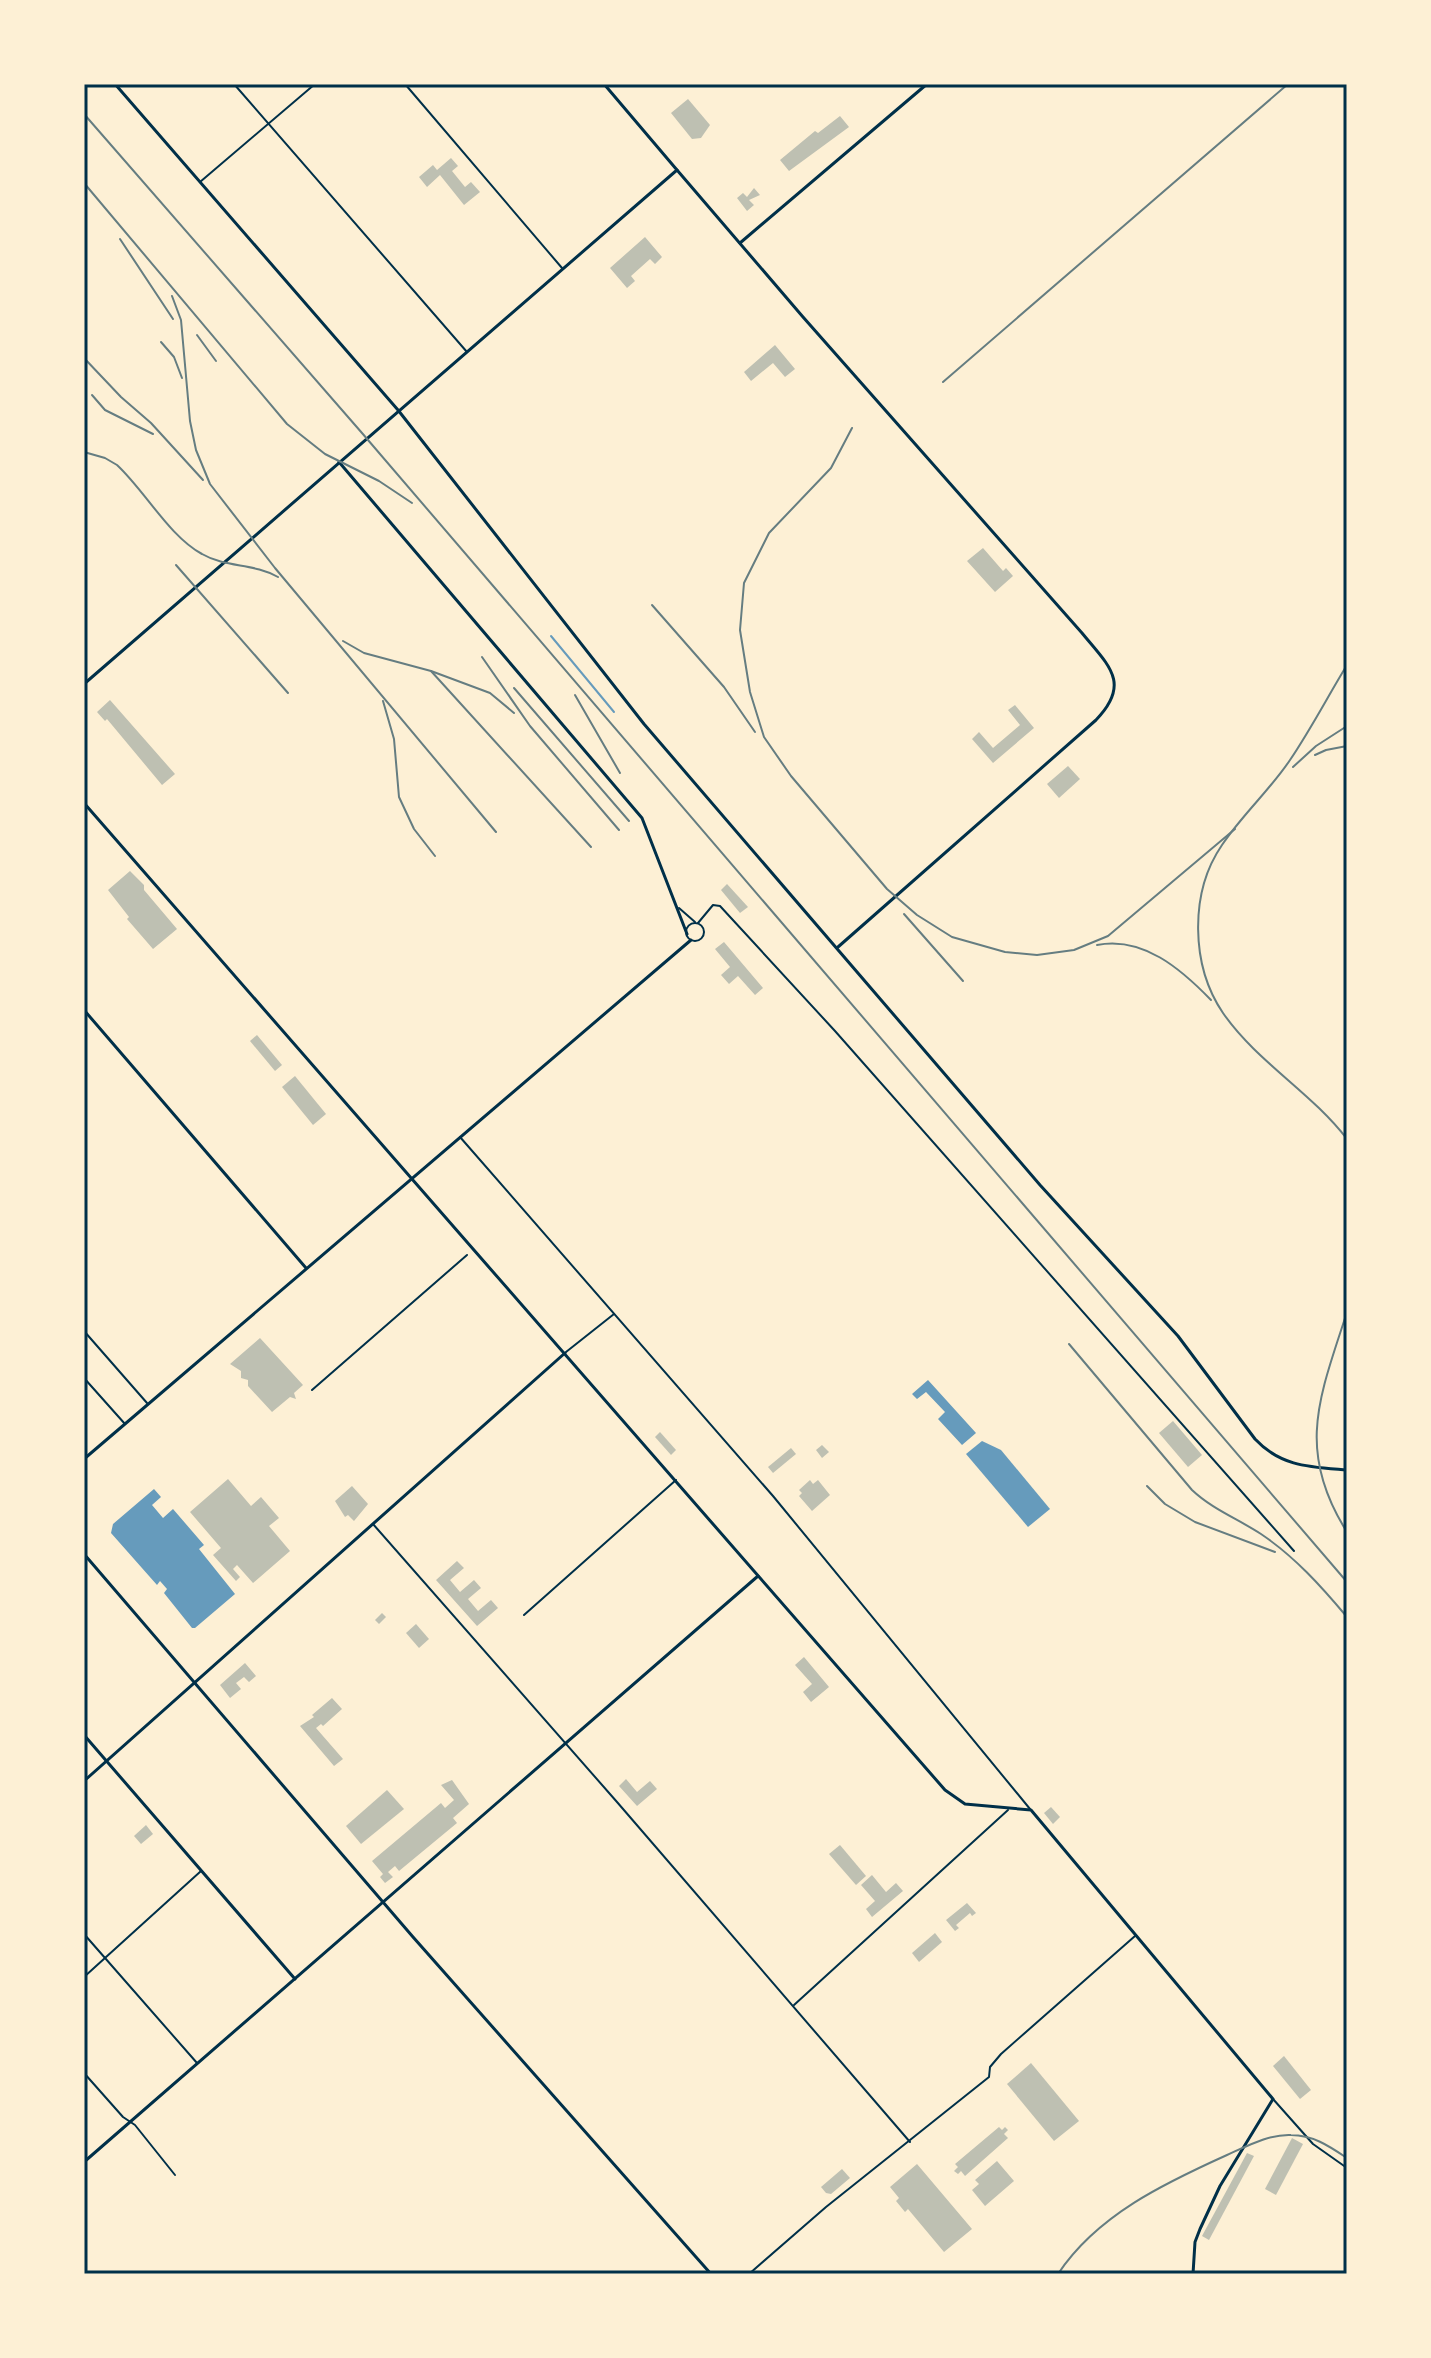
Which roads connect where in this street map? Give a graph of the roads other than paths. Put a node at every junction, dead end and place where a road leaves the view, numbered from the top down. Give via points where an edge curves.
1 (115, 84) edge
2 (234, 84) edge
3 (315, 84) edge
4 (405, 84) edge
5 (604, 84) edge
6 (927, 84) edge
7 (268, 123) junction
8 (677, 170) junction
9 (200, 183) junction
10 (740, 243) junction
11 (563, 269) junction
12 (467, 352) junction
13 (398, 410) junction
14 (339, 461) junction
15 (84, 684) edge
16 (84, 803) edge
17 (673, 903) junction
18 (697, 923) junction
19 (687, 934) junction
20 (691, 940) junction
21 (838, 947) junction
22 (84, 1010) edge
23 (477, 1113) dead end
24 (482, 1117) junction
25 (460, 1136) junction
26 (412, 1177) junction
27 (467, 1255) dead end
28 (306, 1268) junction
29 (614, 1314) junction
30 (84, 1331) edge
31 (566, 1353) junction
32 (84, 1378) edge
33 (312, 1390) dead end
34 (148, 1404) junction
35 (125, 1424) junction
36 (84, 1459) edge
37 (1347, 1470) edge
38 (676, 1479) junction
39 (373, 1524) junction
40 (1294, 1551) dead end
41 (84, 1554) edge
42 (758, 1576) junction
43 (524, 1615) dead end
44 (196, 1683) junction
45 (84, 1735) edge
46 (567, 1745) junction
47 (107, 1761) junction
48 (84, 1781) edge
49 (1011, 1807) junction
50 (1031, 1810) junction
51 (201, 1871) junction
52 (385, 1903) junction
53 (84, 1934) edge
54 (1135, 1935) junction
55 (105, 1959) junction
56 (84, 1977) edge
57 (295, 1979) junction
58 (793, 2006) junction
59 (197, 2063) junction
60 (84, 2073) edge
61 (1273, 2099) junction
62 (131, 2122) junction
63 (910, 2142) junction
64 (84, 2162) edge
65 (1347, 2168) edge
66 (175, 2175) dead end
67 (711, 2274) edge
68 (749, 2274) edge
69 (1193, 2274) edge

1 - 9 main road
2 - 7 street
3 - 7 street
4 - 11 street
5 - 8 main road
6 - 10 main road
7 - 9 street
7 - 12 street
8 - 10 main road
8 - 11 main road
9 - 13 main road
10 - 21 main road via 1082,633 1114,677 1114,697 1096,720
11 - 12 main road
12 - 13 main road
13 - 14 main road
13 - 21 main road via 644,724
14 - 15 main road
14 - 17 main road via 642,818
16 - 26 main road
17 - 18 street
17 - 19 main road
18 - 19 street
18 - 20 street via 704,936
18 - 40 street via 715,904 733,920
19 - 20 street
20 - 24 main road
21 - 37 main road via 1040,1185 1178,1336 1268,1452 1284,1461
22 - 28 main road
23 - 24 street
24 - 25 main road
25 - 26 main road
25 - 29 street
26 - 28 main road
26 - 31 main road
27 - 33 street
28 - 34 main road
29 - 31 street
29 - 50 street via 773,1496
30 - 34 street
31 - 38 main road
31 - 39 main road
32 - 35 street
34 - 35 main road
35 - 36 main road
38 - 42 main road
38 - 43 street
39 - 44 main road
39 - 46 street
41 - 44 main road
42 - 46 main road
42 - 49 main road via 953,1797 965,1804
44 - 47 main road
44 - 52 main road
45 - 47 main road
46 - 52 main road
46 - 58 street
47 - 48 main road
47 - 51 main road
49 - 50 main road
49 - 58 street
50 - 54 main road
51 - 55 street
51 - 57 main road
52 - 57 main road
52 - 67 main road
53 - 55 street
54 - 61 main road
54 - 63 street via 1001,2054 989,2077
55 - 56 street
55 - 59 street
57 - 59 main road
58 - 63 street
59 - 62 main road
60 - 62 street
61 - 65 street via 1313,2144
61 - 69 main road via 1200,2229
62 - 64 main road
62 - 66 street
63 - 68 street

